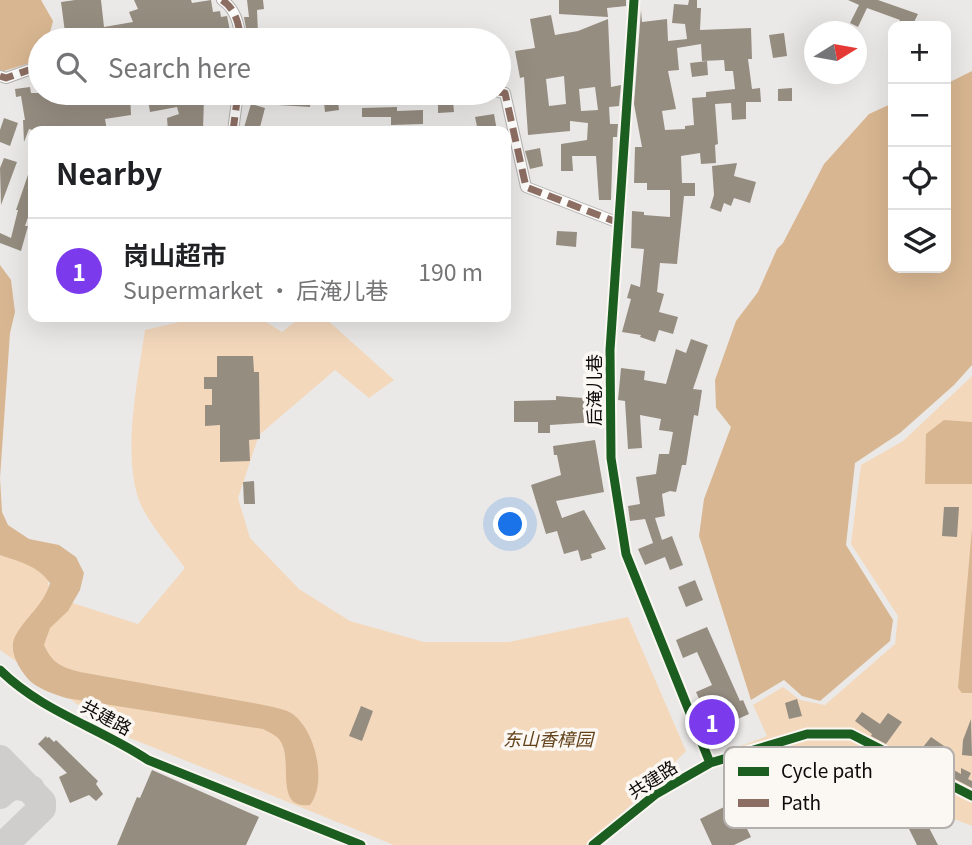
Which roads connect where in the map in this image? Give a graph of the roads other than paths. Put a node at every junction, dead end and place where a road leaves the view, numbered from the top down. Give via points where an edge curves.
1 (222, 0) edge
2 (634, 0) edge
3 (240, 28) edge
4 (28, 70) edge
5 (0, 76) edge
6 (236, 105) edge
7 (508, 105) edge
8 (234, 126) edge
9 (619, 223) junction
10 (0, 670) edge
11 (764, 747) edge
12 (876, 747) edge
13 (724, 759) edge
14 (710, 763) junction
15 (954, 787) edge
16 (972, 796) edge
17 (361, 845) edge
18 (593, 845) edge

1 - 3 street via 229,4
2 - 9 street, 后淹儿巷
4 - 5 street
6 - 8 street
7 - 9 street via 526,187
9 - 14 street, 后淹儿巷 via 610,350 611,458 626,554
10 - 17 street, 共建路 via 56,710 148,760
11 - 12 street, 共建路 via 807,734 851,734
13 - 14 street, 共建路
14 - 18 street, 共建路 via 656,794
15 - 16 street, 共建路

